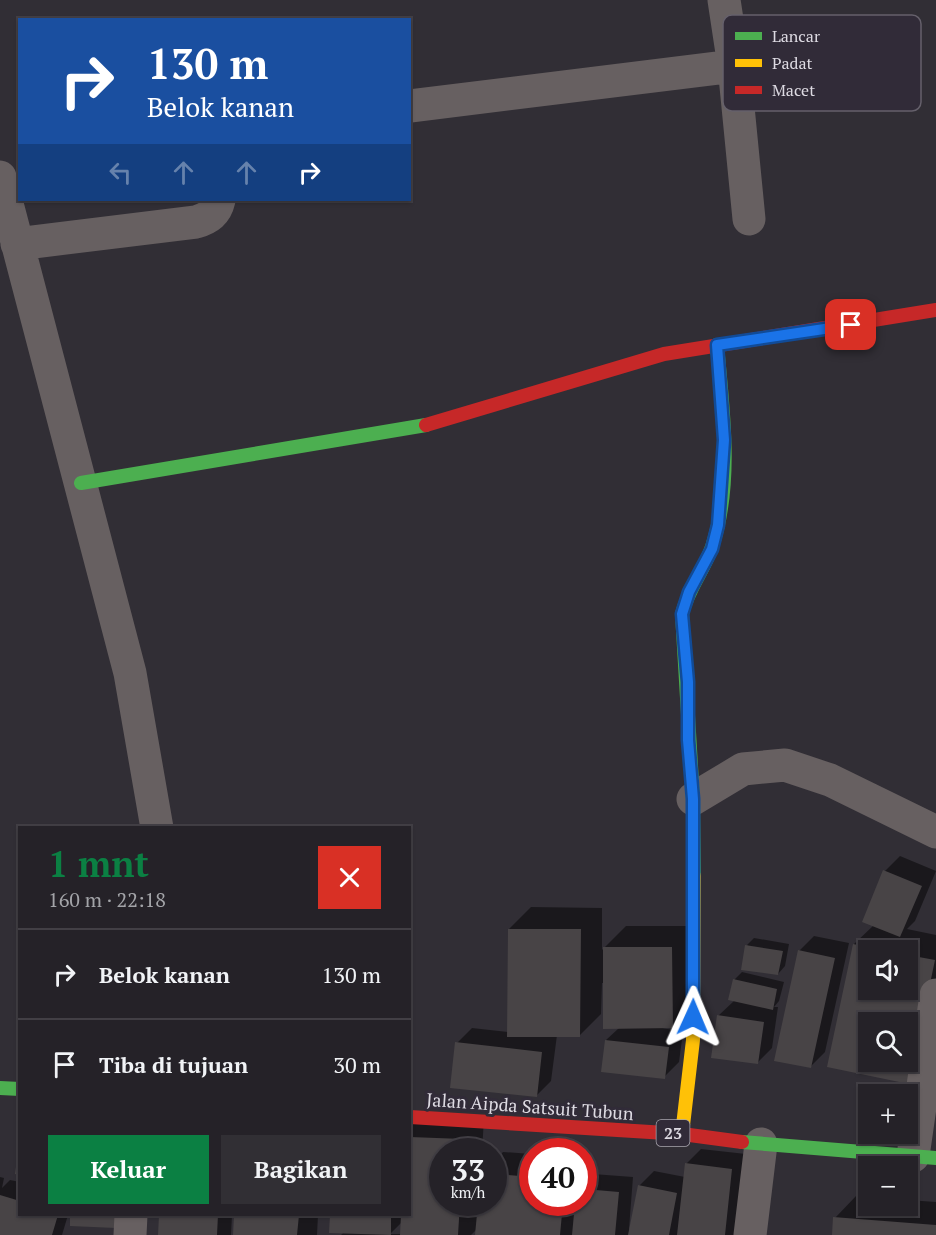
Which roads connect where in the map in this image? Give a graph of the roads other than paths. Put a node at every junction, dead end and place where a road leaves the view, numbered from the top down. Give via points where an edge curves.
1 (724, 0) edge
2 (726, 15) edge
3 (723, 67) edge
4 (411, 106) edge
5 (738, 111) edge
6 (0, 177) edge
7 (219, 201) edge
8 (749, 219) dead end
9 (17, 244) junction
10 (936, 310) edge
11 (717, 345) junction
12 (81, 483) junction
13 (693, 799) junction
14 (157, 826) edge
15 (936, 832) edge
16 (936, 994) edge
17 (0, 1088) edge
18 (18, 1089) edge
19 (411, 1117) edge
20 (682, 1134) junction
21 (762, 1144) junction
22 (925, 1157) edge
23 (131, 1216) edge
24 (130, 1235) edge
25 (750, 1235) edge

1 - 2 street
3 - 4 street
5 - 8 street
6 - 9 street
7 - 9 street via 217,210 196,222
9 - 12 street
10 - 11 main road
11 - 12 main road via 639,360 426,425
11 - 13 main road via 724,440 718,525 712,549 682,614
12 - 14 street via 130,673
13 - 15 street via 743,770 785,765 830,780
13 - 20 main road via 693,1040
16 - 22 street
17 - 18 main road
19 - 20 main road, Jalan Aipda Satsuit Tubun / 23
20 - 21 main road, Jalan Aipda Satsuit Tubun / 23
21 - 22 main road, Jalan Aipda Satsuit Tubun / 23
21 - 25 street
23 - 24 street

